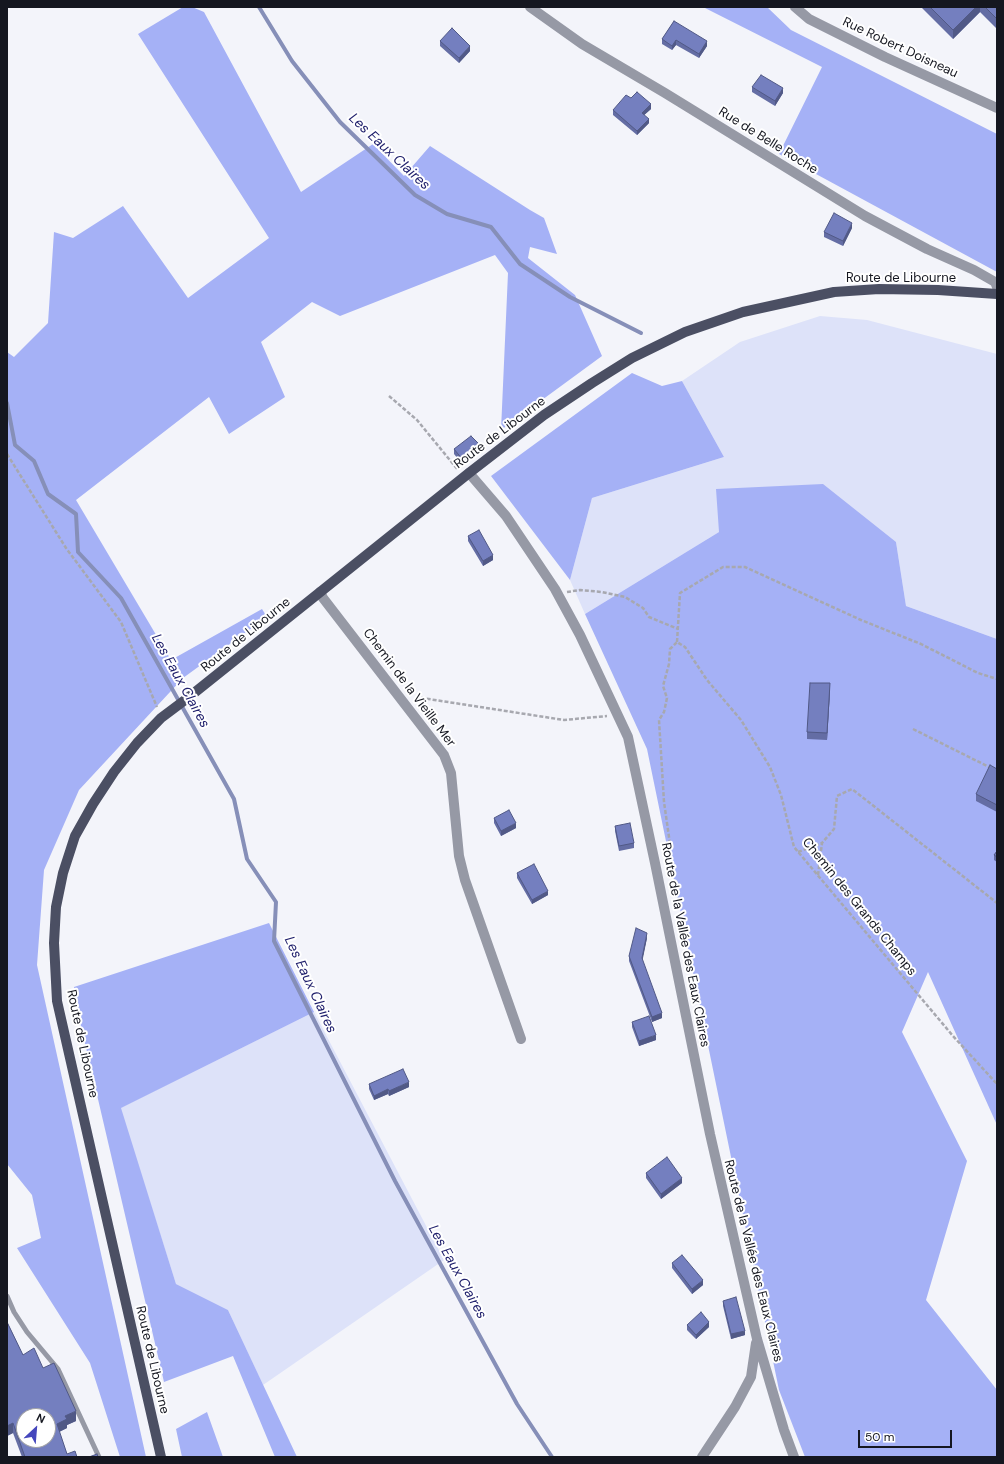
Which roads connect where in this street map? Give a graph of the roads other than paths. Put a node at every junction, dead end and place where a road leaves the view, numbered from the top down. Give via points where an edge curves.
1 (530, 7) edge
2 (795, 7) edge
3 (997, 108) edge
4 (997, 287) edge
5 (997, 294) edge
6 (466, 475) junction
7 (320, 592) junction
8 (521, 1039) dead end
9 (7, 1296) edge
10 (757, 1339) junction
11 (767, 1373) junction
12 (751, 1377) junction
13 (99, 1457) edge
14 (161, 1457) edge
15 (702, 1457) edge
16 (794, 1457) edge

1 - 4 street, Rue de Belle Roche via 582,44 865,216 927,249 974,270 995,282
2 - 3 street, Rue Robert Doisneau via 809,19
5 - 6 main road, Route de Libourne via 938,290 834,292 743,312 685,332 632,358 544,415
6 - 7 main road, Route de Libourne
6 - 10 street, Route de la Vallée des Eaux Claires via 506,516 557,593 580,635 628,737 710,1134
7 - 8 street, Chemin de la Vieille Mer via 444,755 451,773 459,856 465,880
7 - 14 main road, Route de Libourne via 161,718 137,743 114,772 75,836 63,873 56,907 54,943 57,1001
9 - 13 lane via 27,1332 58,1369
10 - 11 street, Route de la Vallée des Eaux Claires
10 - 12 street
11 - 12 street
11 - 16 street, Route de la Vallée des Eaux Claires
12 - 15 street via 735,1407

